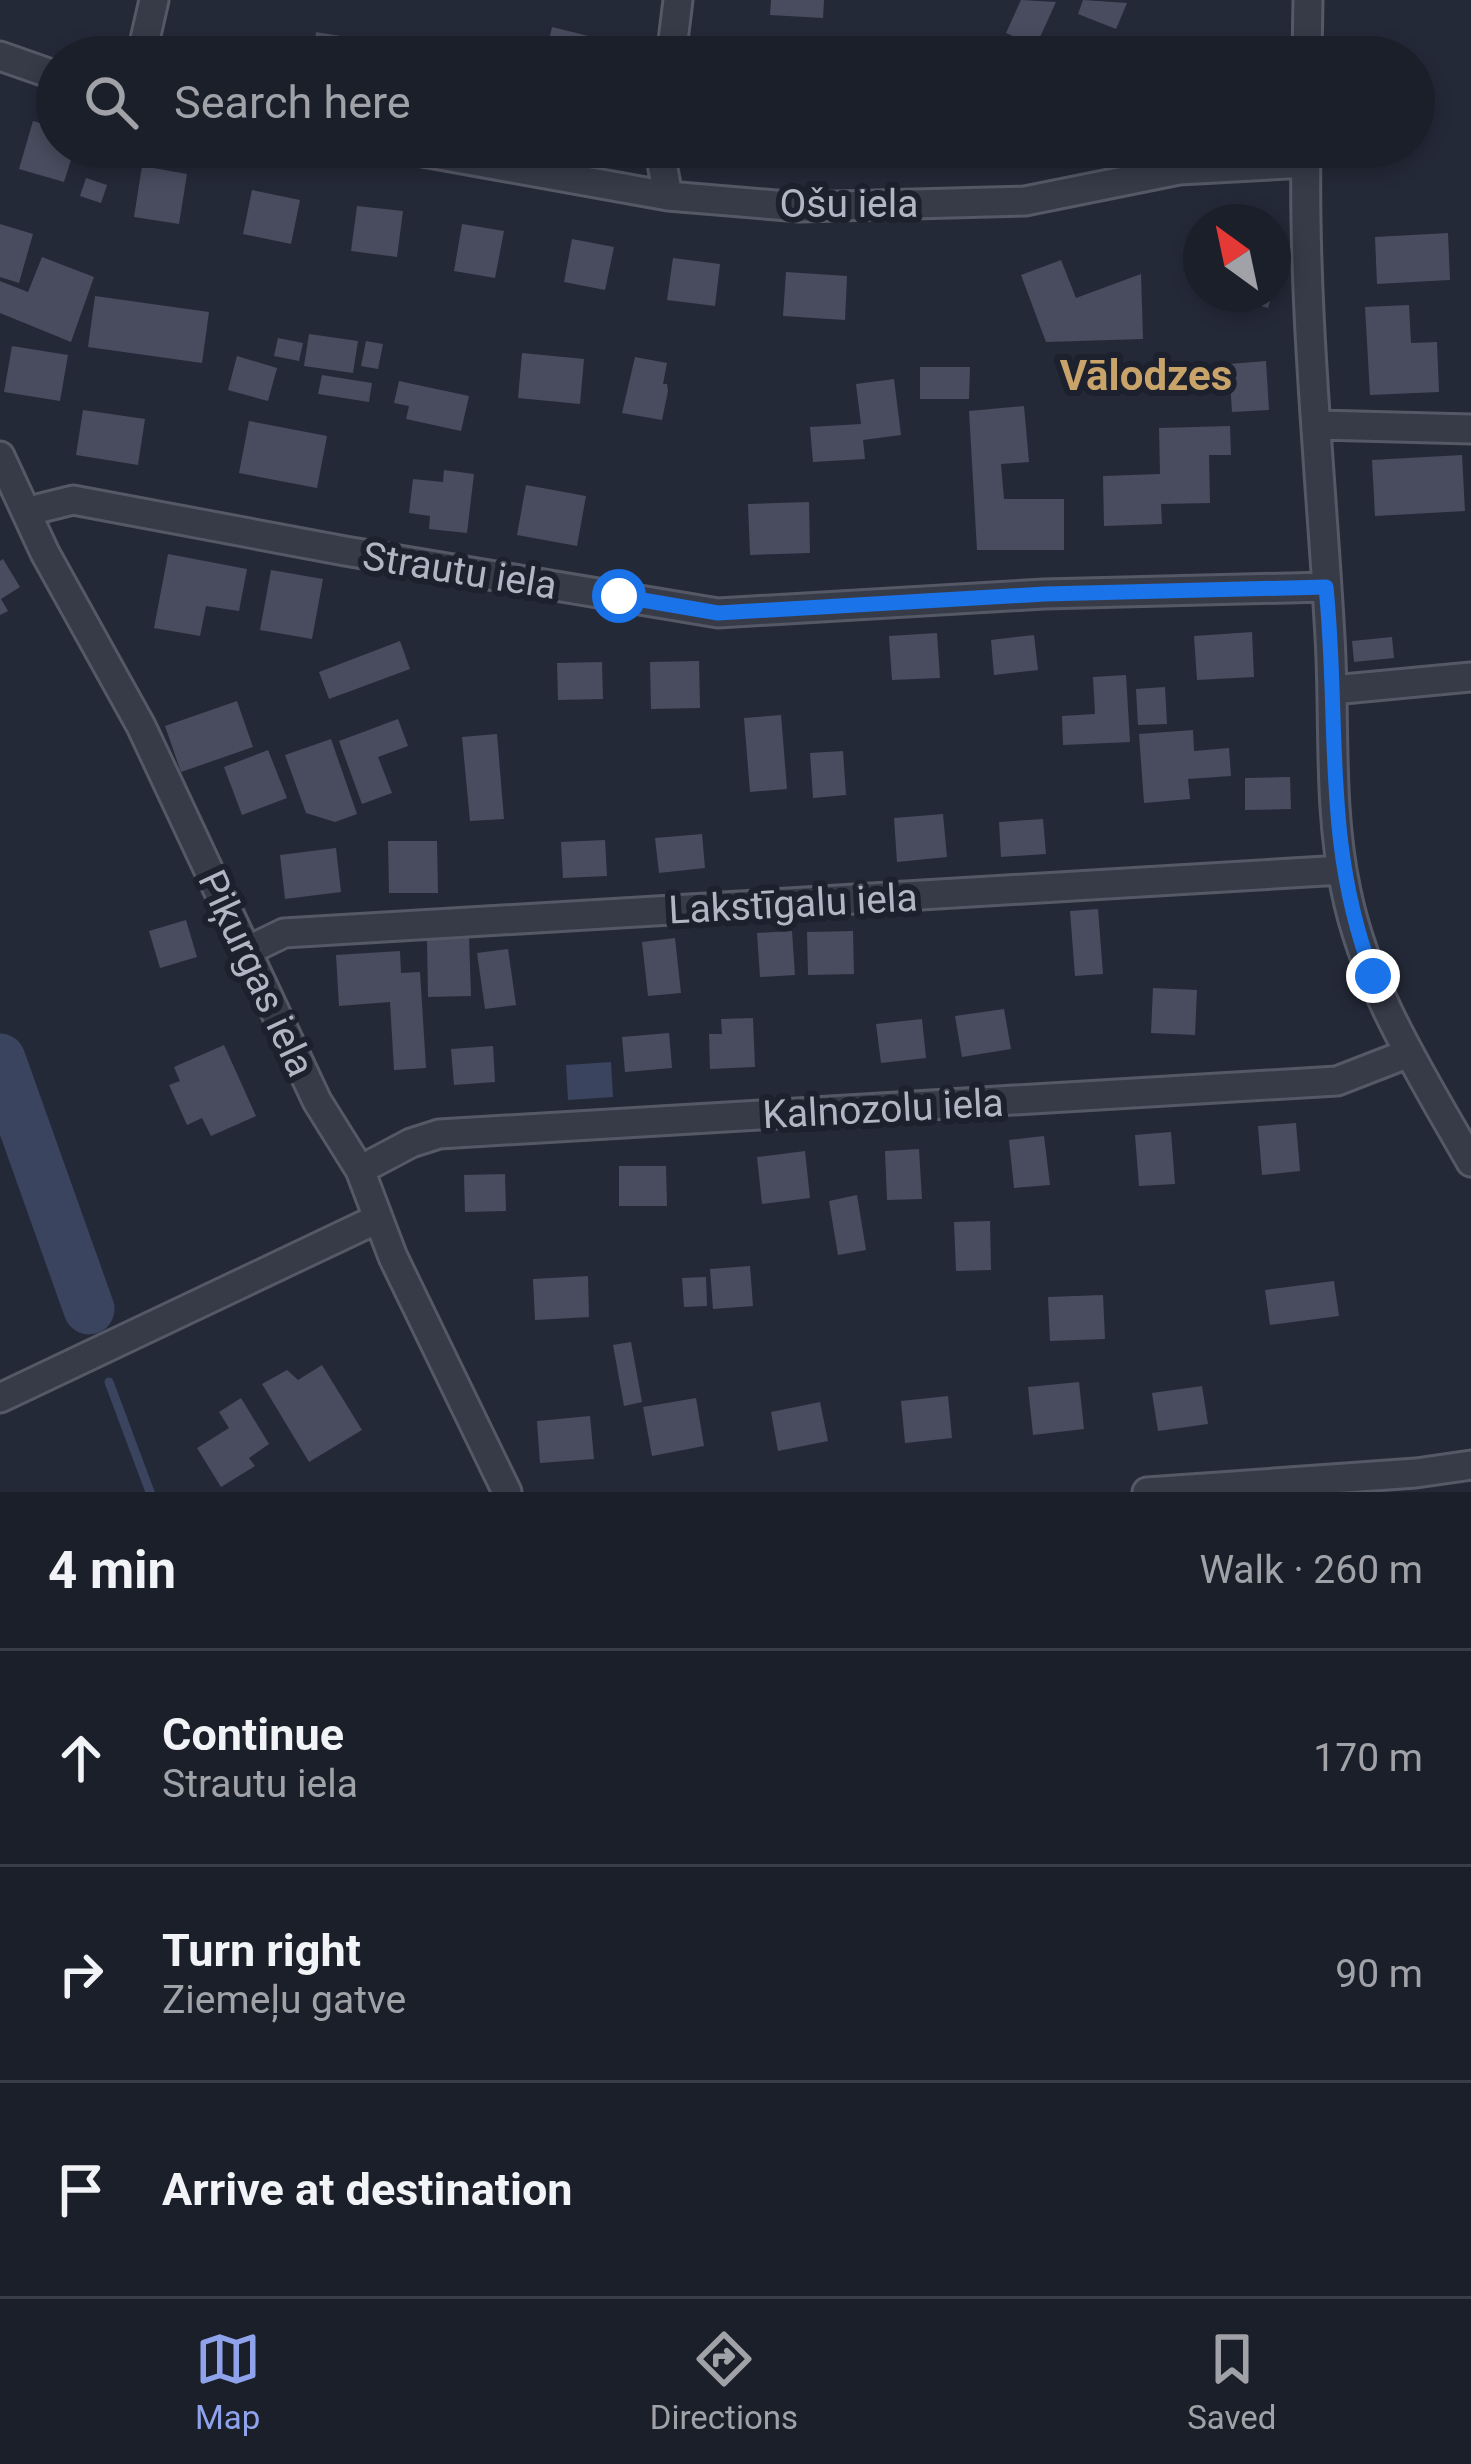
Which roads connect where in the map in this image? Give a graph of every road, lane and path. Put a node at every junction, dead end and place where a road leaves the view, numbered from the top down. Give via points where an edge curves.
1 (154, 0) edge
2 (678, 0) edge
3 (1308, 0) edge
4 (146, 36) edge
5 (674, 36) edge
6 (1307, 36) edge
7 (0, 56) edge
8 (36, 69) edge
9 (512, 168) edge
10 (663, 168) edge
11 (1196, 168) edge
12 (1306, 168) edge
13 (668, 196) junction
14 (1319, 424) junction
15 (1471, 429) edge
16 (0, 457) edge
17 (28, 511) junction
18 (1326, 587) junction
19 (1471, 677) edge
20 (1334, 690) junction
21 (1342, 870) junction
22 (247, 951) junction
23 (1408, 1053) junction
24 (1471, 1162) edge
25 (360, 1170) junction
26 (376, 1219) junction
27 (0, 1398) edge
28 (1471, 1465) edge
29 (1417, 1482) edge
30 (507, 1492) edge
31 (1147, 1492) edge

1 - 4 street
2 - 5 street
3 - 6 street
7 - 8 street
9 - 13 street, Ošu iela
10 - 13 street
11 - 13 street, Ošu iela via 1025,201 800,207
12 - 14 street
14 - 15 street
14 - 18 street
16 - 17 street, Piķurgas iela
17 - 18 street, Strautu iela via 73,500 718,613
17 - 22 street, Piķurgas iela
18 - 20 street
19 - 20 street
20 - 21 street
21 - 22 street, Lakstīgalu iela via 284,932
21 - 23 street via 1366,958
22 - 25 street, Piķurgas iela via 317,1102
23 - 24 street
23 - 25 street, Kalnozolu iela via 1336,1081 439,1134
25 - 26 street, Piķurgas iela
26 - 27 street
26 - 30 street, Piķurgas iela
28 - 29 street
29 - 31 street

